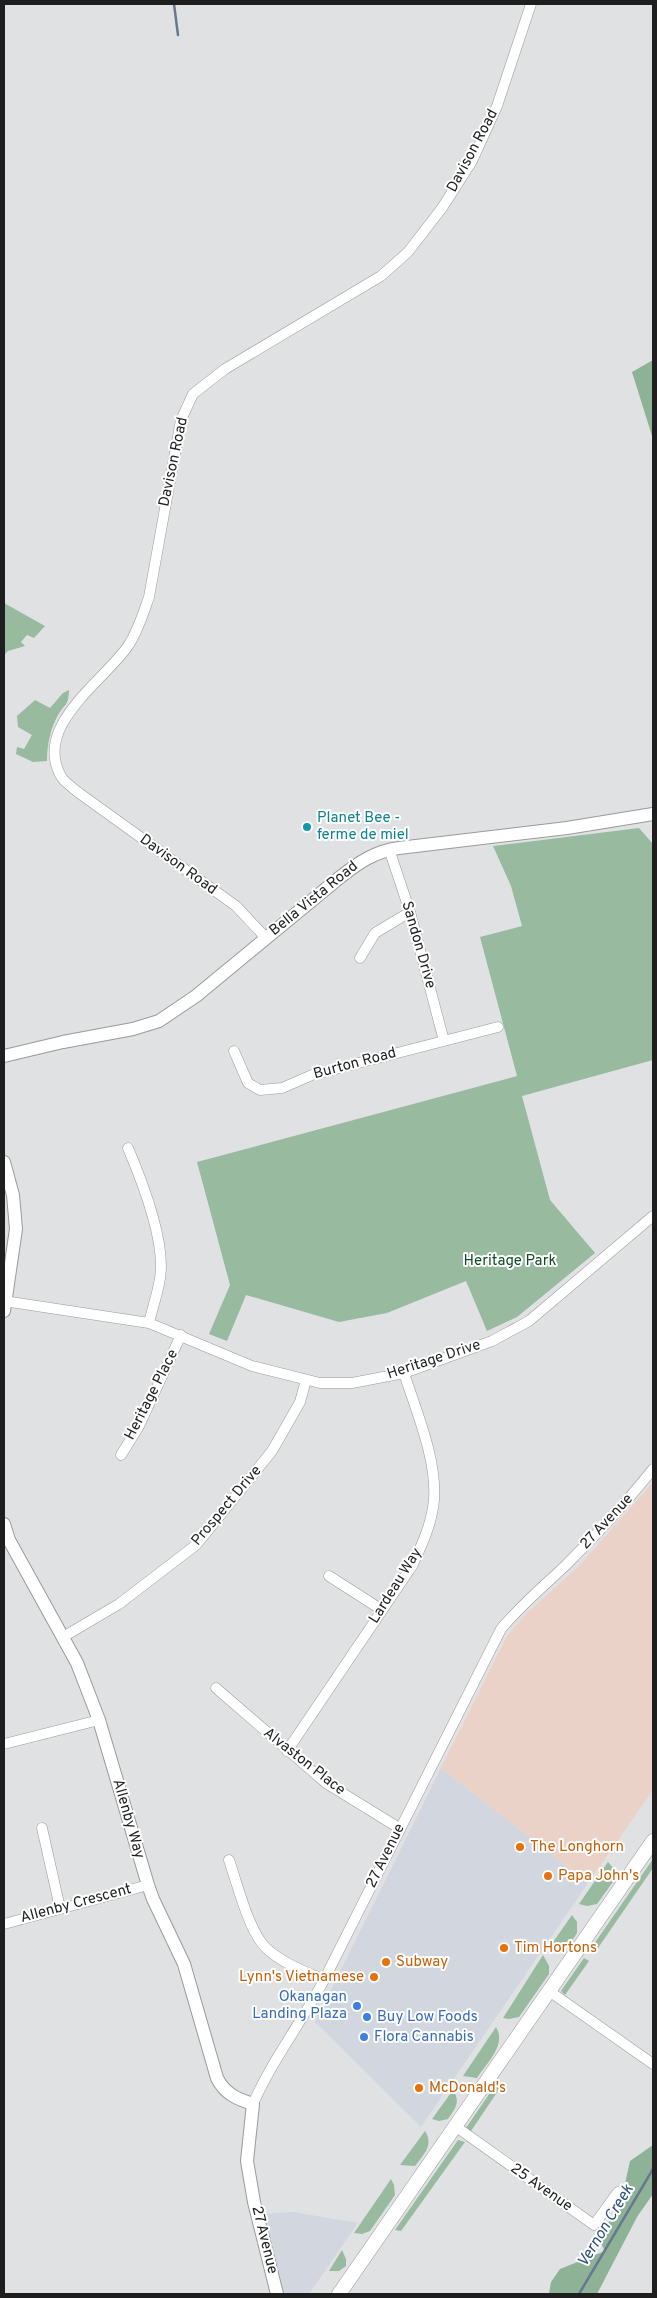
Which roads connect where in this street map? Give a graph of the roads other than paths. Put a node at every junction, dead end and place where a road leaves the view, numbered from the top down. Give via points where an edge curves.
1 (531, 4) edge
2 (653, 814) edge
3 (389, 849) junction
4 (410, 912) junction
5 (266, 938) junction
6 (360, 958) dead end
7 (498, 1027) dead end
8 (444, 1041) junction
9 (234, 1051) dead end
10 (4, 1056) edge
11 (128, 1148) dead end
12 (4, 1162) edge
13 (653, 1216) edge
14 (4, 1304) edge
15 (149, 1323) junction
16 (181, 1335) junction
17 (404, 1373) junction
18 (306, 1380) junction
19 (121, 1455) dead end
20 (653, 1469) edge
21 (4, 1524) edge
22 (329, 1576) dead end
23 (382, 1610) junction
24 (63, 1637) junction
25 (216, 1688) dead end
26 (99, 1720) junction
27 (4, 1744) edge
28 (286, 1751) junction
29 (42, 1828) dead end
30 (399, 1828) junction
31 (653, 1843) edge
32 (229, 1860) dead end
33 (148, 1885) junction
34 (60, 1908) junction
35 (4, 1924) edge
36 (324, 1980) junction
37 (550, 1991) junction
38 (653, 2064) edge
39 (253, 2104) junction
40 (455, 2126) junction
41 (618, 2192) dead end
42 (277, 2294) edge
43 (338, 2294) edge

1 - 5 street, Davison Road via 497,106 472,161 408,252 381,276 225,369 193,394 181,420 149,597 140,625 128,647 65,717 56,738 55,760 65,781 236,906
2 - 3 street, Bella Vista Road via 567,828
3 - 4 street, Sandon Drive
3 - 5 street, Bella Vista Road via 360,861
4 - 6 street via 375,933
4 - 8 street, Sandon Drive
5 - 10 street, Bella Vista Road via 196,996 159,1021
7 - 8 street, Burton Road
8 - 9 street, Burton Road via 312,1074 282,1088 260,1090 248,1083
11 - 15 street via 143,1184 158,1244 160,1277
12 - 14 street via 13,1195 16,1229
13 - 17 street, Heritage Drive via 529,1321 492,1341
14 - 15 street, Heritage Drive
15 - 16 street, Heritage Drive
16 - 18 street, Heritage Drive via 252,1366
16 - 19 street, Heritage Place via 139,1426
17 - 18 street, Heritage Drive via 352,1383 320,1384
17 - 23 street, Lardeau Way via 430,1457 434,1500 423,1543 412,1566
18 - 24 street, Prospect Drive via 300,1402 272,1451 196,1545 118,1604
20 - 30 street, 27 Avenue via 599,1532 501,1629
21 - 24 street, Allenby Way via 9,1540
22 - 23 street
23 - 28 street, Lardeau Way
24 - 26 street, Allenby Way
25 - 28 street, Alvaston Place
26 - 27 street
26 - 33 street, Allenby Way
28 - 30 street, Alvaston Place via 326,1784
29 - 34 street
30 - 36 street, 27 Avenue
31 - 37 main road
32 - 36 street via 255,1933 266,1948 285,1962
33 - 34 street, Allenby Crescent
33 - 39 street, Allenby Way via 184,1964 216,2078 226,2092
34 - 35 street, Allenby Crescent
36 - 39 street, 27 Avenue via 269,2071
37 - 38 street
37 - 40 main road
39 - 42 street, 27 Avenue via 247,2161
40 - 41 street, 25 Avenue via 594,2225
40 - 43 main road

